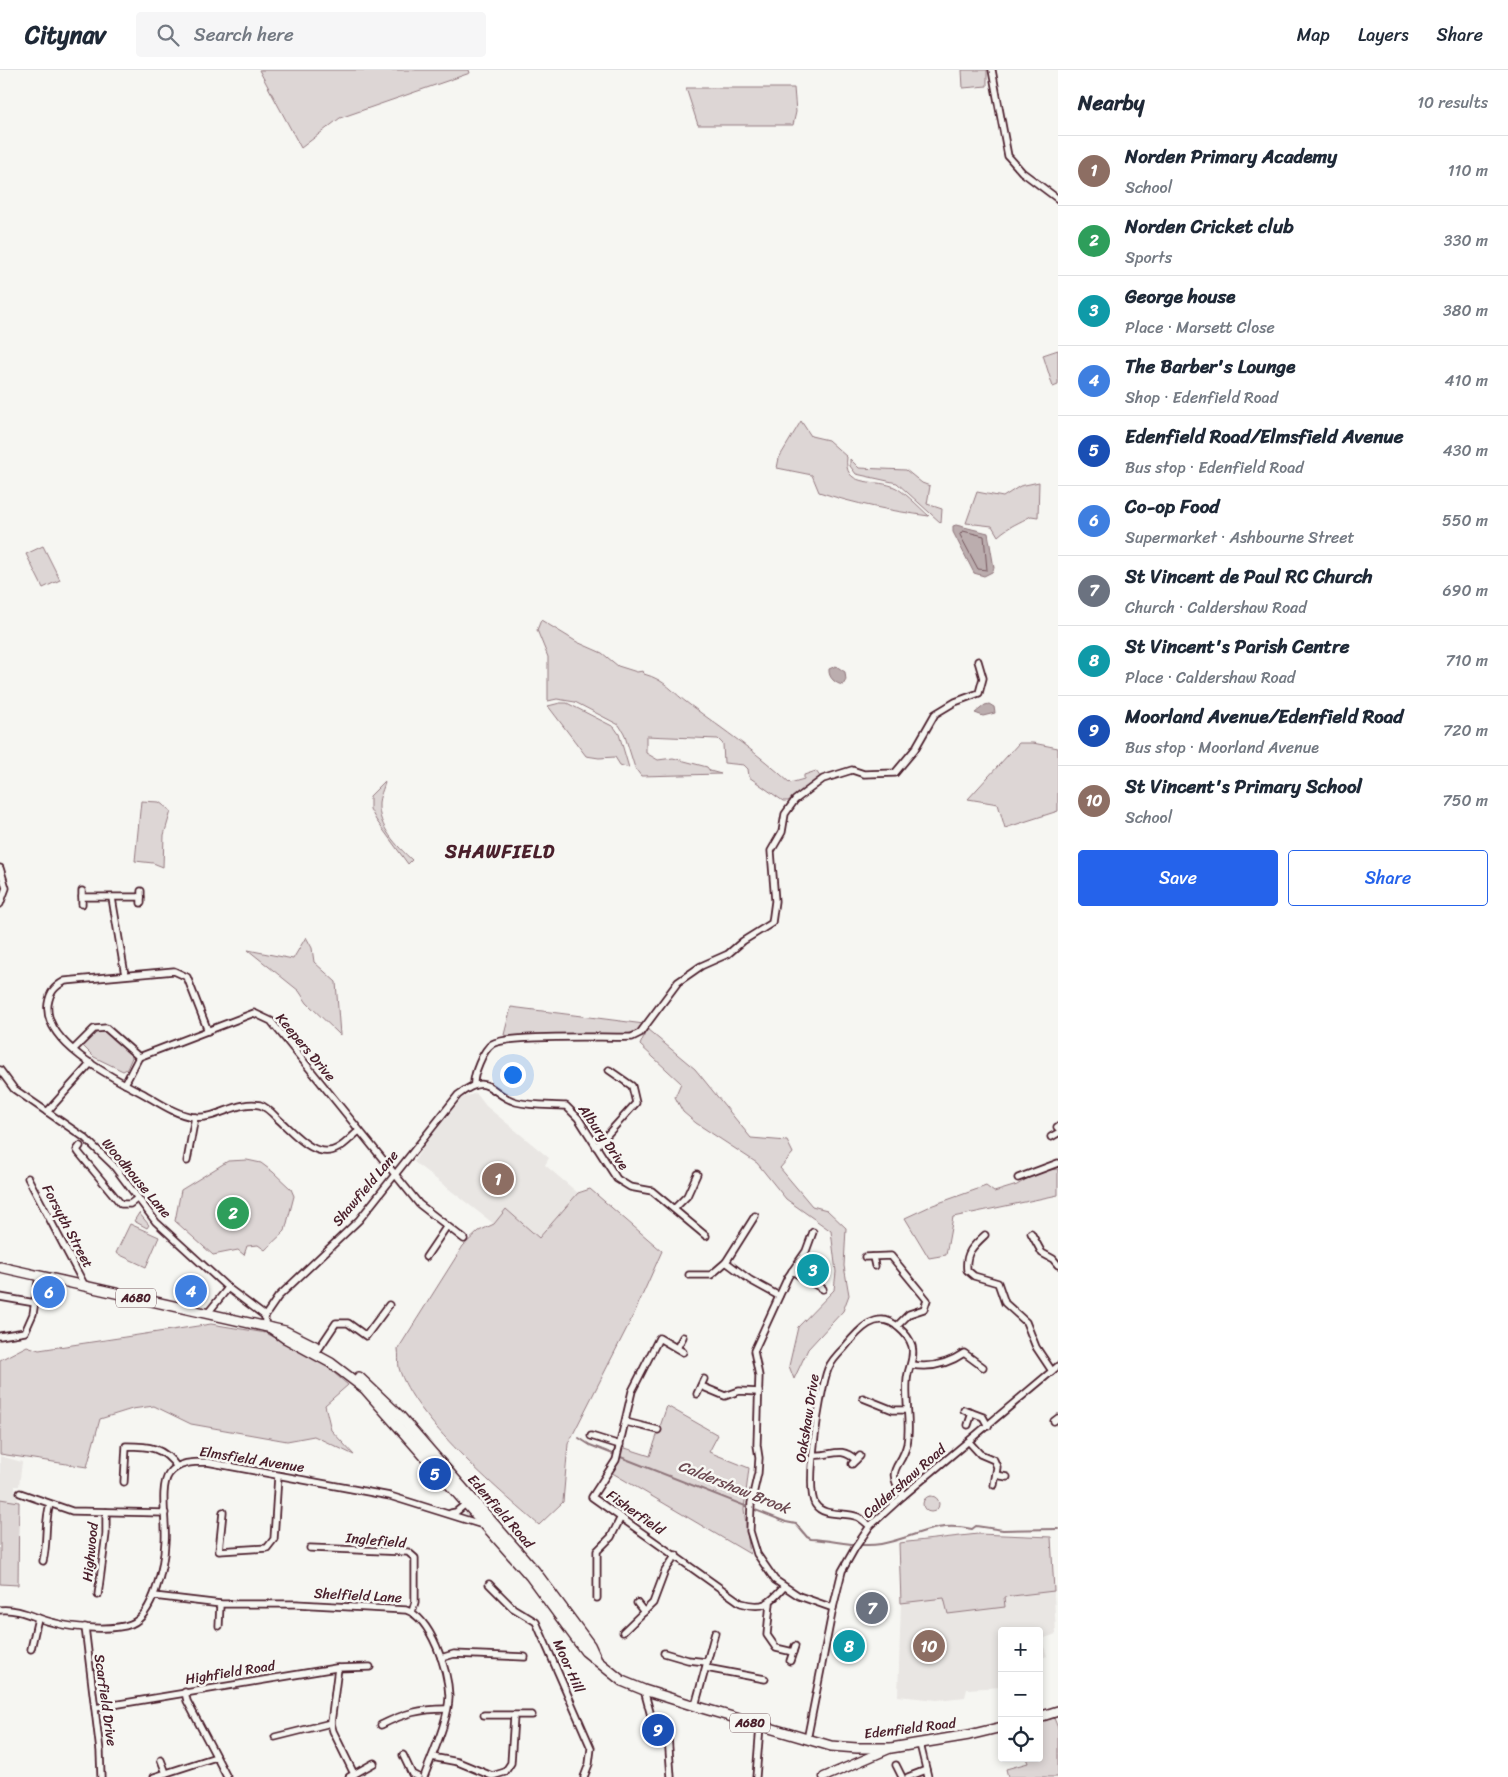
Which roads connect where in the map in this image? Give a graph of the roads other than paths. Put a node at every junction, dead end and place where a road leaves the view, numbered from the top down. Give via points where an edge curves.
1 (992, 70) edge
2 (1058, 199) edge
3 (978, 661) dead end
4 (0, 868) edge
5 (141, 897) dead end
6 (82, 898) dead end
7 (112, 898) junction
8 (0, 904) edge
9 (125, 975) junction
10 (208, 1031) junction
11 (74, 1049) junction
12 (139, 1057) junction
13 (91, 1063) junction
14 (0, 1070) edge
15 (609, 1070) dead end
16 (2, 1079) edge
17 (125, 1084) junction
18 (471, 1086) junction
19 (47, 1112) junction
20 (195, 1117) junction
21 (1058, 1129) edge
22 (359, 1131) junction
23 (1051, 1137) dead end
24 (80, 1146) dead end
25 (596, 1147) junction
26 (187, 1161) dead end
27 (1058, 1162) edge
28 (394, 1174) junction
29 (697, 1174) dead end
30 (28, 1178) dead end
31 (1018, 1178) dead end
32 (138, 1198) junction
33 (675, 1208) junction
34 (755, 1216) dead end
35 (448, 1226) junction
36 (813, 1232) dead end
37 (1031, 1233) dead end
38 (985, 1235) dead end
39 (706, 1236) dead end
40 (464, 1239) dead end
41 (426, 1257) dead end
42 (865, 1257) dead end
43 (873, 1257) junction
44 (726, 1262) junction
45 (1058, 1265) edge
46 (875, 1266) dead end
47 (0, 1267) edge
48 (792, 1271) junction
49 (689, 1275) dead end
50 (39, 1276) junction
51 (85, 1286) junction
52 (228, 1288) junction
53 (823, 1289) dead end
54 (779, 1296) junction
55 (0, 1297) edge
56 (35, 1303) junction
57 (389, 1304) dead end
58 (207, 1314) junction
59 (265, 1316) junction
60 (897, 1326) junction
61 (268, 1328) junction
62 (652, 1335) dead end
63 (0, 1336) edge
64 (683, 1337) dead end
65 (659, 1338) junction
66 (963, 1346) dead end
67 (677, 1348) junction
68 (317, 1351) junction
69 (683, 1352) dead end
70 (964, 1354) junction
71 (912, 1365) junction
72 (1058, 1366) edge
73 (984, 1367) dead end
74 (1052, 1371) junction
75 (704, 1379) dead end
76 (701, 1386) junction
77 (759, 1392) junction
78 (697, 1394) dead end
79 (876, 1395) dead end
80 (863, 1398) dead end
81 (873, 1402) junction
82 (907, 1410) junction
83 (964, 1410) dead end
84 (972, 1413) junction
85 (626, 1422) junction
86 (968, 1425) dead end
87 (988, 1426) junction
88 (658, 1430) dead end
89 (591, 1436) dead end
90 (969, 1442) junction
91 (619, 1447) junction
92 (813, 1455) junction
93 (856, 1460) dead end
94 (177, 1467) junction
95 (996, 1475) junction
96 (278, 1476) junction
97 (1007, 1477) dead end
98 (124, 1482) dead end
99 (994, 1485) dead end
100 (20, 1493) dead end
101 (903, 1496) junction
102 (470, 1501) junction
103 (50, 1504) junction
104 (106, 1512) junction
105 (223, 1512) dead end
106 (165, 1513) junction
107 (446, 1514) junction
108 (621, 1517) junction
109 (485, 1526) junction
110 (870, 1526) junction
111 (310, 1548) dead end
112 (676, 1555) junction
113 (42, 1561) dead end
114 (489, 1584) dead end
115 (784, 1587) junction
116 (98, 1595) dead end
117 (154, 1596) junction
118 (597, 1598) dead end
119 (552, 1599) junction
120 (637, 1603) dead end
121 (770, 1603) junction
122 (220, 1604) junction
123 (833, 1608) junction
124 (0, 1610) edge
125 (412, 1612) junction
126 (644, 1612) junction
127 (38, 1618) junction
128 (85, 1626) junction
129 (219, 1626) dead end
130 (623, 1632) dead end
131 (714, 1633) dead end
132 (31, 1649) dead end
133 (664, 1652) dead end
134 (524, 1657) dead end
135 (440, 1658) junction
136 (790, 1661) dead end
137 (706, 1665) junction
138 (370, 1667) dead end
139 (338, 1668) junction
140 (765, 1679) dead end
141 (644, 1690) junction
142 (185, 1692) junction
143 (695, 1706) junction
144 (95, 1708) junction
145 (446, 1709) junction
146 (1058, 1711) edge
147 (484, 1715) dead end
148 (532, 1715) dead end
149 (514, 1716) junction
150 (1043, 1716) edge
151 (331, 1723) junction
152 (381, 1725) dead end
153 (760, 1726) junction
154 (998, 1728) edge
155 (275, 1736) dead end
156 (807, 1740) junction
157 (920, 1744) junction
158 (857, 1748) junction
159 (891, 1748) junction
160 (403, 1755) dead end
161 (216, 1757) junction
162 (432, 1757) junction
163 (162, 1760) dead end
164 (374, 1763) dead end
165 (856, 1764) junction
166 (896, 1765) dead end
167 (926, 1770) junction
168 (166, 1773) junction
169 (351, 1775) edge
170 (101, 1777) edge
171 (154, 1777) edge
172 (227, 1777) edge
173 (418, 1777) edge
174 (424, 1777) edge
175 (584, 1777) edge
176 (671, 1777) edge
177 (756, 1777) edge
178 (824, 1777) edge
179 (902, 1777) edge
180 (908, 1777) edge
181 (928, 1777) edge

1 - 2 street via 1008,156 1022,172
3 - 18 street via 984,678 979,693 934,714 915,749 895,773 871,775 852,770 823,779 789,806 782,832 771,851 775,901 772,923 768,927 678,982 640,1033 632,1037 519,1038 498,1042 488,1048
4 - 8 street via 6,888
5 - 7 street
6 - 7 street
7 - 9 street
9 - 10 street via 174,971 187,977
9 - 11 street via 65,981 53,988 47,1009 49,1022
10 - 12 street, Keepers Drive
10 - 22 street, Keepers Drive via 254,1013 271,1021
11 - 12 street via 94,1029 106,1028
11 - 13 street
12 - 17 street
13 - 17 street
13 - 19 street
14 - 16 street, Woodhouse Lane
15 - 25 street via 632,1086 636,1102
16 - 19 street, Woodhouse Lane
17 - 20 street via 177,1112
18 - 25 street, Albury Drive via 486,1085 515,1102 566,1106 578,1118
18 - 28 street, Shawfield Lane via 458,1095
19 - 32 street, Woodhouse Lane via 86,1138 113,1165
20 - 22 street via 248,1103 263,1106 309,1146 325,1152 338,1148
20 - 26 street
21 - 23 street
22 - 28 street, Keepers Drive
24 - 32 street via 79,1153 121,1204 130,1204
25 - 33 street, Albury Drive via 617,1179 630,1187 652,1191
27 - 31 street
28 - 35 street, Keepers Drive via 419,1204
28 - 59 street, Shawfield Lane via 359,1220 278,1297
29 - 33 street via 687,1196
30 - 51 street, Forsyth Street
32 - 52 street, Woodhouse Lane via 156,1222
33 - 39 street, Albury Drive
34 - 44 street
35 - 40 street, Keepers Drive
35 - 41 street
36 - 48 street via 806,1251
37 - 45 street via 1042,1253
38 - 74 street via 970,1249 967,1270 974,1276 1001,1281 1005,1303 1026,1322 1036,1348
42 - 43 street
43 - 46 street
43 - 60 street via 891,1256 927,1300 929,1306 909,1314
44 - 49 street via 711,1275
44 - 54 street
47 - 50 main road, Edenfield Road / A680
48 - 53 street
48 - 54 street
50 - 51 main road, Edenfield Road / A680
50 - 56 street
51 - 58 main road, Edenfield Road / A680
52 - 58 street
52 - 59 street, Woodhouse Lane
54 - 77 street via 754,1351
55 - 56 street
56 - 63 street via 24,1332
57 - 68 street via 366,1336 348,1322 336,1322
58 - 61 main road, Edenfield Road / A680
59 - 61 street
60 - 71 street via 912,1345
60 - 92 street, Oakshaw Drive via 888,1321 870,1322 831,1362
61 - 68 main road, Edenfield Road / A680
62 - 65 street
64 - 67 street
65 - 67 street
65 - 85 street, Fisherfield via 632,1391
66 - 70 street
67 - 69 street
68 - 102 main road, Edenfield Road / A680 via 365,1389
70 - 71 street via 928,1368
70 - 73 street
71 - 82 street via 907,1380
72 - 74 street, Caldershaw Road
74 - 87 street, Caldershaw Road
75 - 76 street
76 - 77 street via 725,1396 740,1391
76 - 78 street
77 - 115 street via 758,1473 751,1503 750,1531 757,1554 775,1580
79 - 81 street
80 - 81 street
81 - 82 street via 893,1410
82 - 101 street via 907,1442 894,1476
83 - 84 street
84 - 86 street
84 - 87 street via 983,1417
85 - 88 street
85 - 91 street, Fisherfield
87 - 90 street, Caldershaw Road
89 - 91 street via 600,1435
90 - 95 street via 980,1454 994,1460
90 - 101 street, Caldershaw Road
91 - 108 street, Fisherfield via 616,1460 592,1497
92 - 93 street via 841,1451
92 - 110 street, Oakshaw Drive via 812,1491 816,1505 826,1512 857,1517
94 - 96 street, Elmsfield Avenue via 190,1462 207,1462
94 - 98 street via 160,1450 126,1446
94 - 106 street via 168,1476
95 - 97 street
95 - 99 street
96 - 105 street via 274,1538 267,1548 219,1551
96 - 107 street, Elmsfield Avenue via 390,1496
100 - 103 street, Highwood
101 - 110 street, Caldershaw Road
102 - 107 street via 456,1512
102 - 109 main road, Edenfield Road / A680
102 - 119 main road, Edenfield Road / A680 via 535,1570
103 - 104 street, Highwood via 72,1511
103 - 113 street via 46,1516 47,1546
104 - 106 street, Highwood
104 - 116 street, Highwood
106 - 117 street via 165,1543
107 - 109 street, Elmsfield Avenue
108 - 112 street, Fisherfield
108 - 118 street via 611,1537 597,1551
109 - 119 main road, Edenfield Road / A680
110 - 123 street, Caldershaw Road via 842,1571
111 - 125 street, Inglefield via 408,1552 415,1558
112 - 121 street, Fisherfield via 742,1603 755,1607
112 - 126 street via 665,1571 653,1603
114 - 175 street, Moor Hill via 513,1608 536,1622 591,1748
115 - 121 street
115 - 123 street
117 - 122 street, Shelfield Lane
117 - 128 street via 146,1611 132,1624
119 - 141 main road, Edenfield Road / A680 via 590,1645 597,1661 622,1680
120 - 126 street
121 - 136 street via 767,1635 776,1648 794,1649
122 - 125 street, Shelfield Lane via 296,1604
122 - 129 street
123 - 156 street, Caldershaw Road
124 - 127 street via 19,1610
125 - 135 street, Shelfield Lane via 430,1631
126 - 130 street
127 - 128 street via 57,1624
127 - 132 street
128 - 144 street, Scarfield Drive
131 - 137 street
133 - 137 street
134 - 135 street via 454,1654
135 - 145 street, Shelfield Lane via 449,1696
137 - 140 street
137 - 143 street
138 - 139 street, Highfield Road
139 - 142 street, Highfield Road
139 - 151 street
141 - 143 main road, Edenfield Road / A680
141 - 176 street via 650,1716 668,1736
142 - 144 street, Highfield Road
142 - 161 street
143 - 153 main road, Edenfield Road / A680
144 - 170 street, Scarfield Drive
145 - 152 street via 422,1709
145 - 162 street, Shelfield Lane
146 - 150 main road
147 - 149 street
148 - 149 street
149 - 162 street via 511,1763 505,1772 492,1776 458,1762
151 - 155 street
151 - 169 street
153 - 156 main road, Edenfield Road / A680
153 - 177 street
154 - 157 main road, Edenfield Road / A680
156 - 158 main road, Edenfield Road / A680
157 - 159 main road, Edenfield Road / A680
157 - 167 street
158 - 159 main road, Edenfield Road / A680
158 - 165 street
159 - 165 street
160 - 173 street via 412,1774
161 - 168 street
161 - 172 street
162 - 174 street, Shelfield Lane
163 - 168 street
164 - 169 street
165 - 178 street
166 - 179 street
167 - 180 street
167 - 181 street
168 - 171 street

